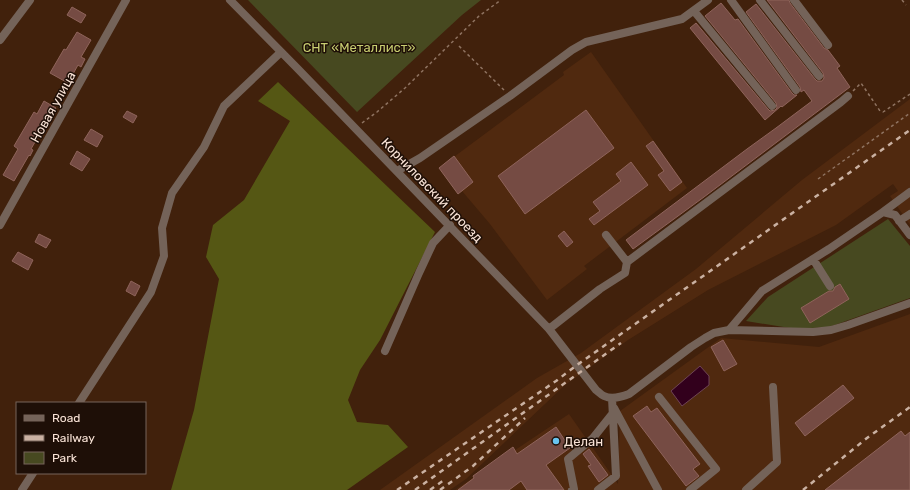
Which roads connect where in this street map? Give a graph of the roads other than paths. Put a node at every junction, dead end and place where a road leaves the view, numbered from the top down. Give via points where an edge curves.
1 (30, 0) edge
2 (126, 0) edge
3 (230, 0) edge
4 (708, 0) edge
5 (731, 0) edge
6 (760, 0) edge
7 (794, 0) edge
8 (694, 11) junction
9 (0, 40) edge
10 (828, 45) dead end
11 (282, 52) junction
12 (819, 76) dead end
13 (796, 90) dead end
14 (848, 96) road end
15 (772, 106) dead end
16 (397, 171) junction
17 (910, 192) edge
18 (883, 212) junction
19 (910, 214) edge
20 (900, 221) junction
21 (0, 225) edge
22 (450, 225) junction
23 (606, 235) dead end
24 (910, 235) edge
25 (813, 259) junction
26 (627, 262) junction
27 (830, 286) dead end
28 (910, 303) edge
29 (549, 329) junction
30 (729, 330) junction
31 (385, 351) dead end
32 (773, 387) dead end
33 (660, 397) dead end
34 (80, 402) edge
35 (612, 405) junction
36 (32, 474) edge
37 (22, 490) edge
38 (572, 490) edge
39 (598, 490) edge
40 (658, 490) edge
41 (690, 490) edge
42 (746, 490) edge

1 - 9 street
2 - 21 street, Новая улица
3 - 11 street, Корниловский проезд
4 - 8 street
5 - 13 street
6 - 12 street
7 - 10 street
8 - 15 street
8 - 16 street via 682,19 586,42 420,158
11 - 16 street, Корниловский проезд
11 - 34 street via 224,106 204,147 172,193 162,228 164,256 151,292
14 - 26 street
16 - 22 street, Корниловский проезд
17 - 18 street
18 - 20 street via 895,215
18 - 25 street
19 - 20 street
20 - 24 street
22 - 29 street, Корниловский проезд
22 - 31 street via 433,244
23 - 26 street
25 - 27 street
25 - 30 street via 762,291
26 - 29 street via 625,273
28 - 30 street via 831,330
29 - 35 street, Корниловский проезд via 596,390
30 - 35 street via 705,338
32 - 42 street via 778,462
33 - 41 street via 716,469
35 - 38 street via 593,438 568,459 574,488
35 - 39 street via 616,476
35 - 40 street
36 - 37 street

